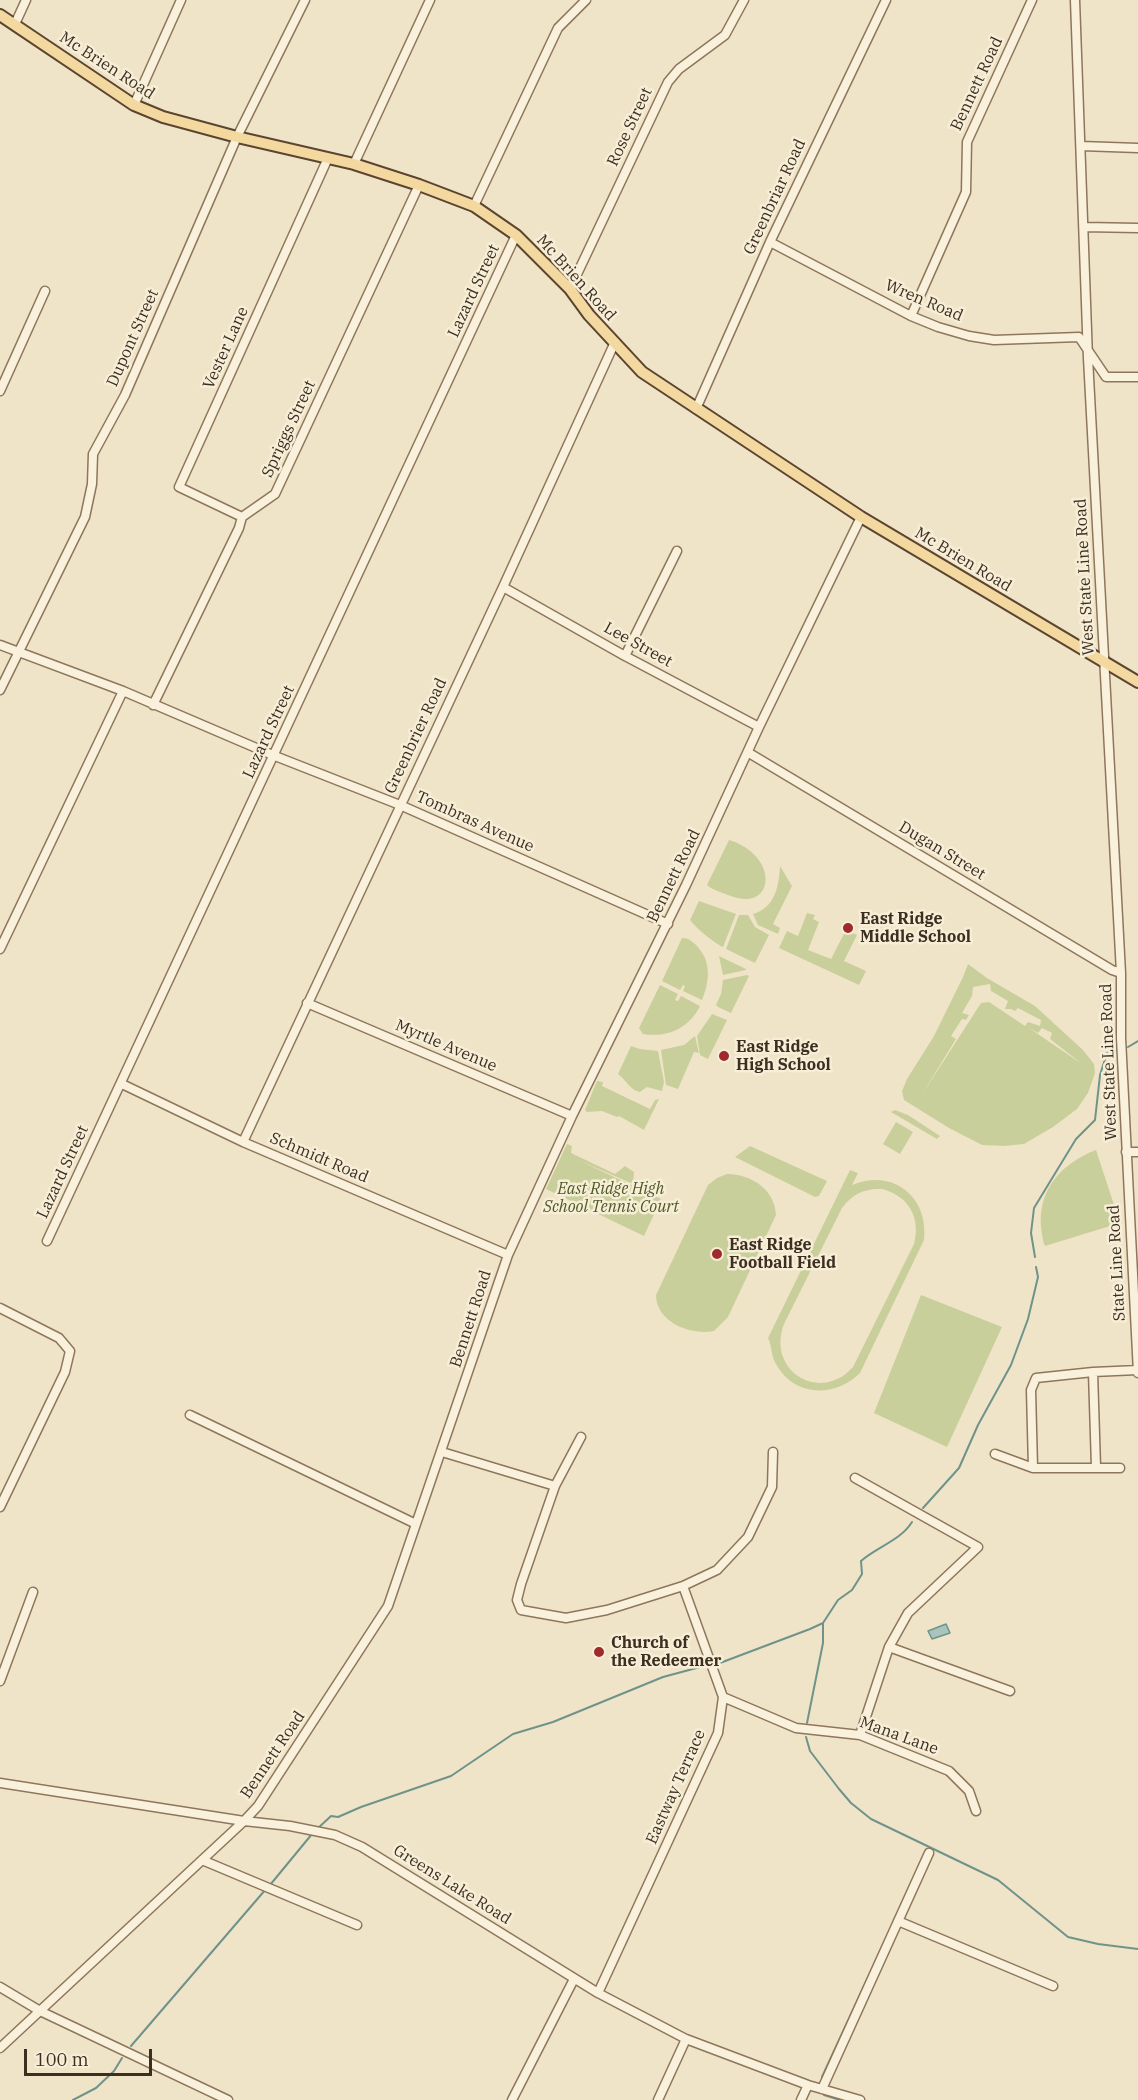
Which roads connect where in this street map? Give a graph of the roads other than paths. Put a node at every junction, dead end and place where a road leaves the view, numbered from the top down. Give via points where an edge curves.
1 (26, 0) edge
2 (181, 0) edge
3 (306, 0) edge
4 (430, 0) edge
5 (586, 0) edge
6 (744, 0) edge
7 (886, 0) edge
8 (1032, 0) edge
9 (1075, 0) edge
10 (0, 15) edge
11 (15, 24) junction
12 (134, 105) junction
13 (237, 137) junction
14 (1081, 146) junction
15 (1138, 148) edge
16 (328, 158) junction
17 (354, 164) junction
18 (419, 185) junction
19 (474, 206) junction
20 (1084, 227) junction
21 (1138, 228) edge
22 (516, 235) junction
23 (770, 242) junction
24 (570, 289) junction
25 (45, 291) dead end
26 (911, 316) junction
27 (615, 342) junction
28 (1088, 351) junction
29 (3, 374) edge
30 (1138, 377) edge
31 (0, 391) edge
32 (696, 409) junction
33 (242, 518) junction
34 (861, 518) junction
35 (677, 551) dead end
36 (503, 587) junction
37 (0, 645) edge
38 (19, 653) junction
39 (625, 656) junction
40 (1104, 661) junction
41 (1138, 682) edge
42 (0, 690) edge
43 (123, 692) junction
44 (153, 705) junction
45 (759, 727) junction
46 (749, 753) junction
47 (275, 756) junction
48 (400, 805) junction
49 (668, 924) junction
50 (0, 949) edge
51 (1121, 974) junction
52 (307, 1003) junction
53 (122, 1084) junction
54 (572, 1116) junction
55 (243, 1142) junction
56 (1126, 1152) junction
57 (1138, 1152) edge
58 (47, 1241) dead end
59 (508, 1255) junction
60 (1136, 1290) edge
61 (0, 1308) edge
62 (1138, 1371) edge
63 (1093, 1372) junction
64 (190, 1415) dead end
65 (580, 1437) dead end
66 (442, 1452) junction
67 (773, 1452) dead end
68 (996, 1454) dead end
69 (1096, 1467) junction
70 (1033, 1468) junction
71 (1120, 1468) dead end
72 (855, 1478) dead end
73 (555, 1486) junction
74 (0, 1507) edge
75 (416, 1524) junction
76 (683, 1586) junction
77 (33, 1592) dead end
78 (889, 1647) junction
79 (0, 1682) edge
80 (1010, 1691) dead end
81 (723, 1697) junction
82 (860, 1735) junction
83 (0, 1783) edge
84 (976, 1810) dead end
85 (244, 1821) junction
86 (929, 1853) dead end
87 (202, 1860) junction
88 (898, 1921) junction
89 (357, 1925) dead end
90 (574, 1979) junction
91 (1053, 1986) dead end
92 (0, 1987) edge
93 (598, 1993) junction
94 (40, 2011) junction
95 (686, 2039) junction
96 (0, 2048) edge
97 (808, 2085) junction
98 (822, 2089) junction
99 (228, 2100) edge
100 (512, 2100) edge
101 (658, 2100) edge
102 (801, 2100) edge
103 (860, 2100) edge

1 - 11 street
2 - 12 street
3 - 13 street, Dupont Street
4 - 17 street
5 - 19 street via 558,28
6 - 24 street, Rose Street via 725,35 679,69 668,82
7 - 23 street, Greenbriar Road
8 - 26 street, Bennett Road via 967,142 966,192
9 - 14 street, West State Line Road
10 - 11 main road, Mc Brien Road
11 - 12 main road, Mc Brien Road
12 - 13 main road, Mc Brien Road
13 - 16 main road, Mc Brien Road
13 - 38 street, Dupont Street via 125,395 93,454 85,517
14 - 15 street
14 - 20 street, West State Line Road
16 - 17 main road, Mc Brien Road
16 - 33 street, Vester Lane via 179,487
17 - 18 main road, Mc Brien Road
18 - 19 main road, Mc Brien Road
18 - 33 street, Spriggs Street via 275,494
19 - 22 main road, Mc Brien Road
20 - 21 street
20 - 28 street, West State Line Road
22 - 24 main road, Mc Brien Road
22 - 47 street, Lazard Street
23 - 26 street, Wren Road
23 - 32 street, Greenbriar Road
24 - 27 main road, Mc Brien Road
25 - 29 street
26 - 28 street, Wren Road via 948,330 994,340 1079,337
27 - 32 main road, Mc Brien Road via 642,372
27 - 36 street, Greenbrier Road
28 - 30 street via 1106,377
28 - 40 street, West State Line Road
29 - 31 street
32 - 34 main road, Mc Brien Road
33 - 44 street
34 - 40 main road, Mc Brien Road
34 - 45 street, Bennett Road
35 - 39 street
36 - 39 street, Lee Street
36 - 48 street, Greenbrier Road
37 - 38 street, Tombras Avenue
38 - 42 street, Dupont Street
38 - 43 street, Tombras Avenue
39 - 45 street, Lee Street
40 - 41 main road, Mc Brien Road
40 - 51 street, West State Line Road
43 - 44 street, Tombras Avenue
43 - 50 street
44 - 47 street, Tombras Avenue
45 - 46 street, Bennett Road
46 - 49 street, Bennett Road
46 - 51 street, Dugan Street
47 - 48 street, Tombras Avenue
47 - 53 street, Lazard Street
48 - 49 street, Tombras Avenue
48 - 52 street, Greenbrier Road
49 - 54 street, Bennett Road
51 - 56 street, West State Line Road
52 - 54 street, Myrtle Avenue
52 - 55 street, Greenbrier Road
53 - 55 street, Schmidt Road
53 - 58 street, Lazard Street
54 - 59 street, Bennett Road
55 - 59 street, Schmidt Road
56 - 57 street
56 - 60 street, State Line Road
59 - 66 street, Bennett Road
60 - 62 street, State Line Road
61 - 74 street via 59,1338 70,1351 65,1372
62 - 63 street
63 - 69 street
63 - 70 street via 1036,1378 1031,1390
64 - 75 street
65 - 73 street
66 - 73 street
66 - 75 street, Bennett Road
67 - 76 street via 772,1487 748,1537 717,1569
68 - 70 street
69 - 70 street
69 - 71 street
72 - 78 street via 978,1547 908,1613
73 - 76 street via 521,1584 521,1610 566,1618 607,1610
75 - 85 street, Bennett Road via 388,1606 258,1806
76 - 81 street, Eastway Terrace
77 - 79 street
78 - 80 street
78 - 82 street
81 - 82 street, Mana Lane via 796,1728
81 - 93 street, Eastway Terrace via 718,1733
82 - 84 street, Mana Lane via 949,1771 969,1791
83 - 85 street, Greens Lake Road
85 - 87 street, Bennett Road
85 - 90 street, Greens Lake Road via 335,1835 362,1847
86 - 88 street
87 - 89 street
87 - 94 street, Bennett Road
88 - 91 street
88 - 98 street
90 - 93 street, Greens Lake Road
90 - 100 street
92 - 94 street
93 - 95 street, Greens Lake Road
94 - 96 street, Bennett Road
94 - 99 street
95 - 97 street, Greens Lake Road
95 - 101 street
97 - 98 street, Greens Lake Road
97 - 102 street
98 - 103 street, Greens Lake Road

